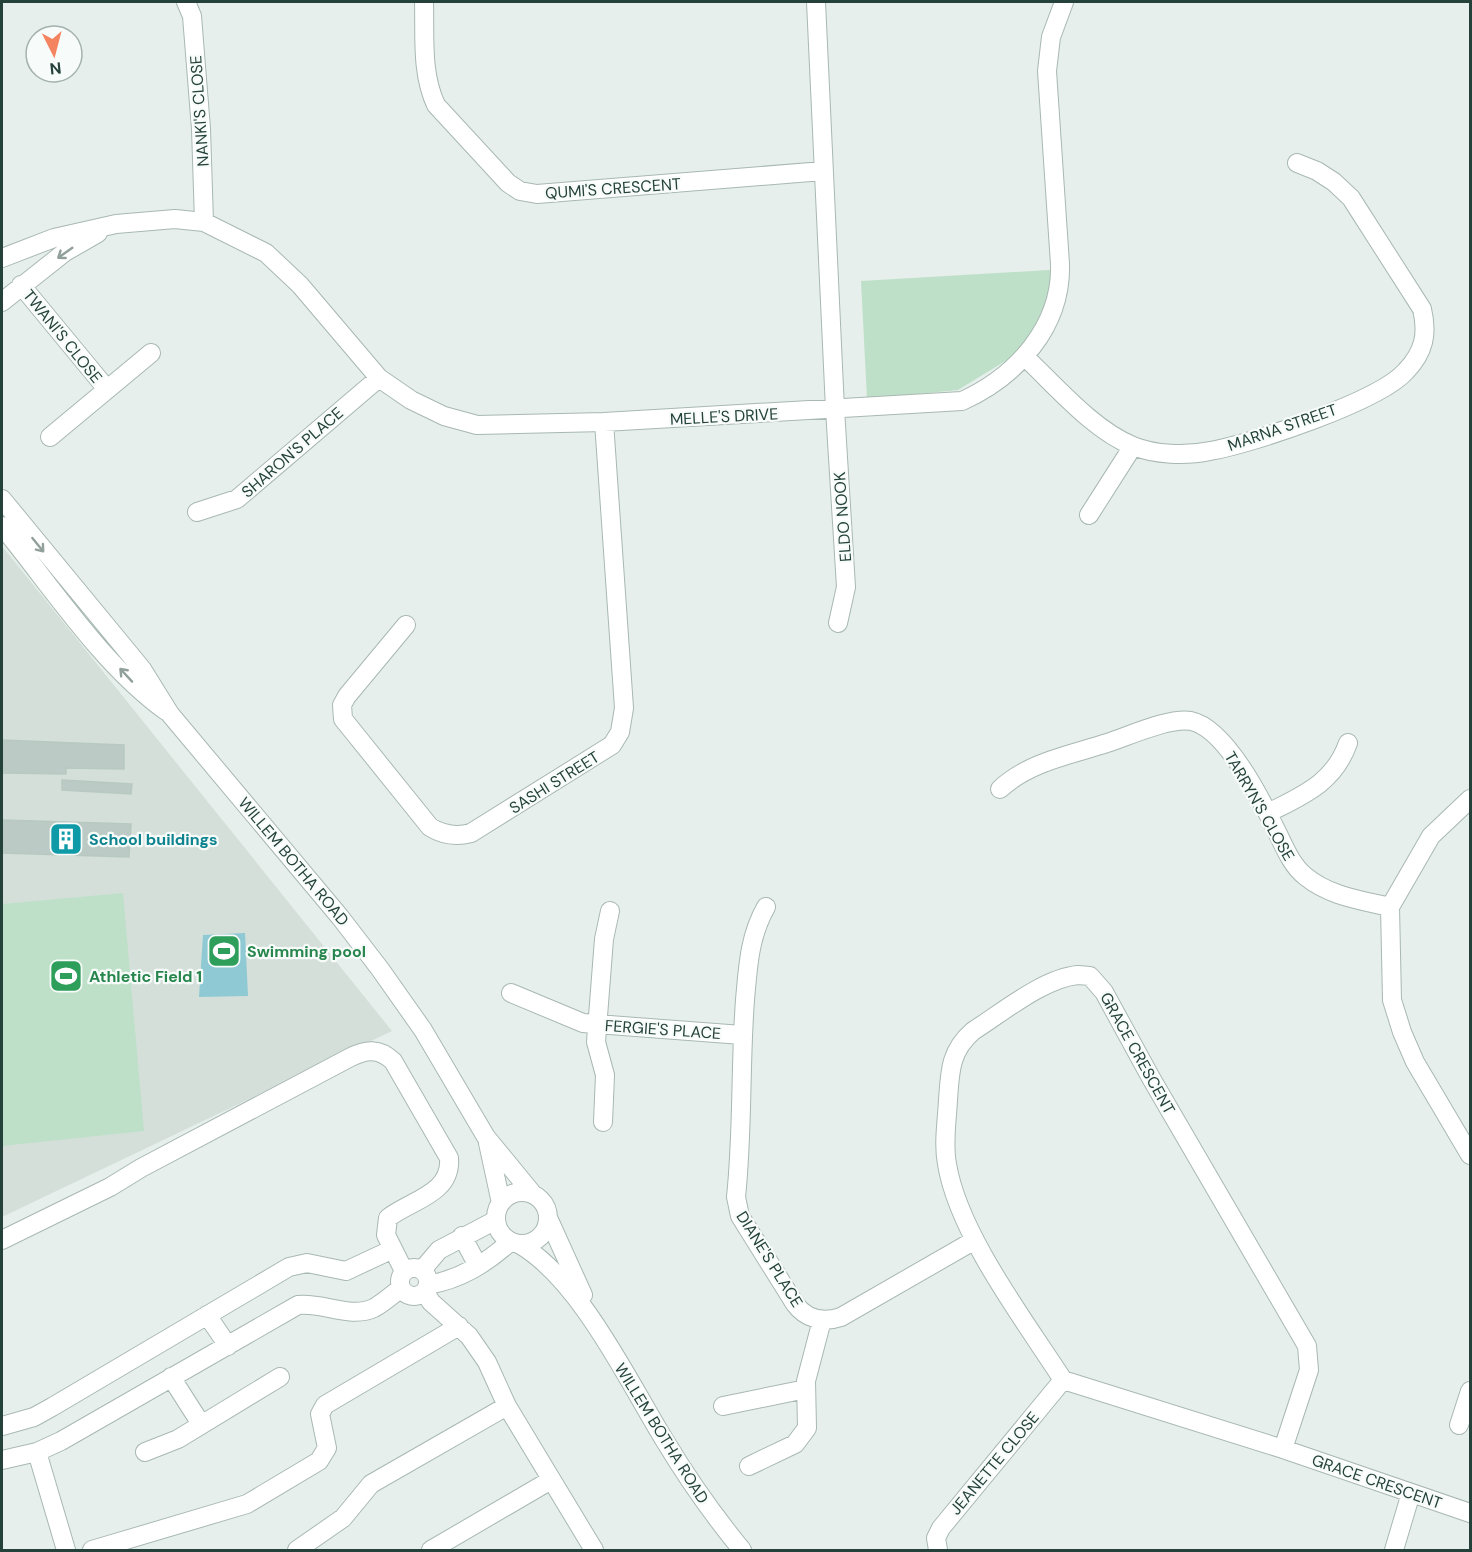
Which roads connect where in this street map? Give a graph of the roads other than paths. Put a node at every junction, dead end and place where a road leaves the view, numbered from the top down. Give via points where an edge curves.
1 (186, 2) edge
2 (424, 2) edge
3 (816, 2) edge
4 (1064, 2) edge
5 (1297, 163) dead end
6 (823, 171) junction
7 (204, 222) junction
8 (116, 225) junction
9 (2, 258) edge
10 (21, 285) junction
11 (2, 302) edge
12 (151, 353) dead end
13 (1025, 357) junction
14 (379, 378) junction
15 (106, 388) junction
16 (834, 410) junction
17 (604, 422) junction
18 (50, 437) dead end
19 (1133, 446) junction
20 (2, 499) edge
21 (196, 512) dead end
22 (1089, 515) dead end
23 (2, 526) edge
24 (838, 623) dead end
25 (406, 625) dead end
26 (170, 714) junction
27 (1347, 743) dead end
28 (1000, 789) dead end
29 (1470, 799) edge
30 (1268, 813) junction
31 (766, 907) dead end
32 (1390, 907) junction
33 (610, 911) dead end
34 (511, 993) dead end
35 (590, 1024) junction
36 (742, 1035) junction
37 (603, 1122) dead end
38 (486, 1137) junction
39 (1470, 1155) edge
40 (532, 1193) junction
41 (498, 1211) junction
42 (549, 1220) junction
43 (462, 1236) junction
44 (2, 1240) edge
45 (975, 1240) junction
46 (514, 1243) junction
47 (393, 1250) junction
48 (478, 1266) junction
49 (416, 1281) junction
50 (587, 1312) junction
51 (207, 1315) junction
52 (822, 1320) junction
53 (459, 1326) junction
54 (228, 1346) junction
55 (171, 1377) junction
56 (280, 1377) dead end
57 (1063, 1380) junction
58 (806, 1389) junction
59 (1470, 1391) edge
60 (507, 1406) junction
61 (723, 1406) dead end
62 (201, 1424) junction
63 (1459, 1425) dead end
64 (2, 1426) edge
65 (1283, 1449) junction
66 (37, 1452) junction
67 (146, 1452) dead end
68 (2, 1460) edge
69 (750, 1466) dead end
70 (551, 1480) junction
71 (1411, 1493) junction
72 (1470, 1513) edge
73 (66, 1551) edge
74 (93, 1551) edge
75 (297, 1551) edge
76 (431, 1551) edge
77 (594, 1551) edge
78 (742, 1551) edge
79 (938, 1551) edge
80 (1394, 1551) edge

1 - 7 street, NANKI'S CLOSE via 192,16
2 - 6 street, QUMI'S CRESCENT via 426,73 436,105 508,183 520,190 537,194
3 - 6 street
4 - 13 street, MELLE'S DRIVE via 1051,37 1047,72 1060,279 1045,327
5 - 19 street, MARNA STREET via 1317,171 1351,198 1422,309 1425,335 1416,360 1398,380 1384,388 1298,425 1209,452 1171,454
6 - 16 street
7 - 8 street, MELLE'S DRIVE via 175,219
7 - 14 street, MELLE'S DRIVE via 266,254 300,285
8 - 9 street, MELLE'S DRIVE via 54,238
8 -> 10 street, MELLE'S DRIVE via 89,237
10 - 11 street, MELLE'S DRIVE
10 - 15 street, TWANI'S CLOSE
12 - 15 street, TWANI'S CLOSE
13 - 16 street, MELLE'S DRIVE via 1000,381 962,401
13 - 19 street, MARNA STREET via 1093,420
14 - 17 street, MELLE'S DRIVE via 444,416 477,425
14 - 21 street, SHARON'S PLACE via 237,499
15 - 18 street, TWANI'S CLOSE
16 - 17 street, MELLE'S DRIVE
16 - 24 street, ELDO NOOK via 846,587
17 - 25 street, SASHI STREET via 624,708 620,732 612,745 471,833 457,836 438,832 343,719 346,696
19 - 22 street
20 -> 26 street, WILLEM BOTHA ROAD via 142,669
26 -> 23 street, WILLEM BOTHA ROAD via 147,697 94,640
26 - 38 street, WILLEM BOTHA ROAD via 380,969 423,1030
27 - 30 street via 1334,772 1317,788
28 - 30 street, TARRYN'S CLOSE via 1026,770 1152,728 1190,721 1202,725 1225,746
29 - 32 street via 1431,836
30 - 32 street, TARRYN'S CLOSE via 1295,867 1304,876 1333,893
31 - 36 street, DIANE'S PLACE via 750,944
32 - 39 street via 1392,1000 1402,1032 1415,1062
33 - 35 street
34 - 35 street, FERGIE'S PLACE
35 - 36 street, FERGIE'S PLACE
35 - 37 street via 605,1075
36 - 52 street, DIANE'S PLACE via 737,1206 800,1311
38 - 40 street, WILLEM BOTHA ROAD
38 - 41 street, WILLEM BOTHA ROAD via 496,1172
40 - 41 street via 515,1193
40 - 42 street via 545,1204
41 - 43 street
41 - 46 street via 503,1236
42 - 46 street via 542,1236 535,1241
42 - 50 street, WILLEM BOTHA ROAD
43 - 48 street
43 - 49 street via 439,1250
44 - 47 street via 110,1187 349,1058 371,1051 393,1061 449,1158 450,1172 443,1184 388,1218 386,1235
45 - 52 street via 841,1317
45 - 57 street, GRACE CRESCENT
45 - 65 street, GRACE CRESCENT via 946,1161 952,1057 973,1031 1049,984 1064,976 1090,976 1104,992 1307,1346 1309,1370
46 - 48 street
46 - 50 street, WILLEM BOTHA ROAD via 546,1263
47 - 49 street
47 - 51 street via 346,1271 297,1264
48 - 49 street via 451,1281
49 - 53 street via 431,1302
49 - 54 street via 364,1311 313,1303 298,1305
50 - 78 street, WILLEM BOTHA ROAD via 667,1445
51 - 54 street
51 - 64 street via 34,1417
52 - 58 street
53 - 60 street via 487,1362
53 - 74 street via 330,1400 320,1414 327,1452 310,1467 247,1504
54 - 55 street
55 - 62 street
55 - 66 street
56 - 62 street
57 - 65 street, GRACE CRESCENT
57 - 79 street, JEANETTE CLOSE via 941,1528 936,1538
58 - 61 street
58 - 69 street via 809,1419 802,1436 795,1444
59 - 63 street
60 - 70 street
60 - 75 street via 371,1484 343,1518
62 - 67 street
65 - 71 street, GRACE CRESCENT
66 - 68 street
66 - 73 street
70 - 76 street
70 - 77 street
71 - 72 street, GRACE CRESCENT
71 - 80 street

